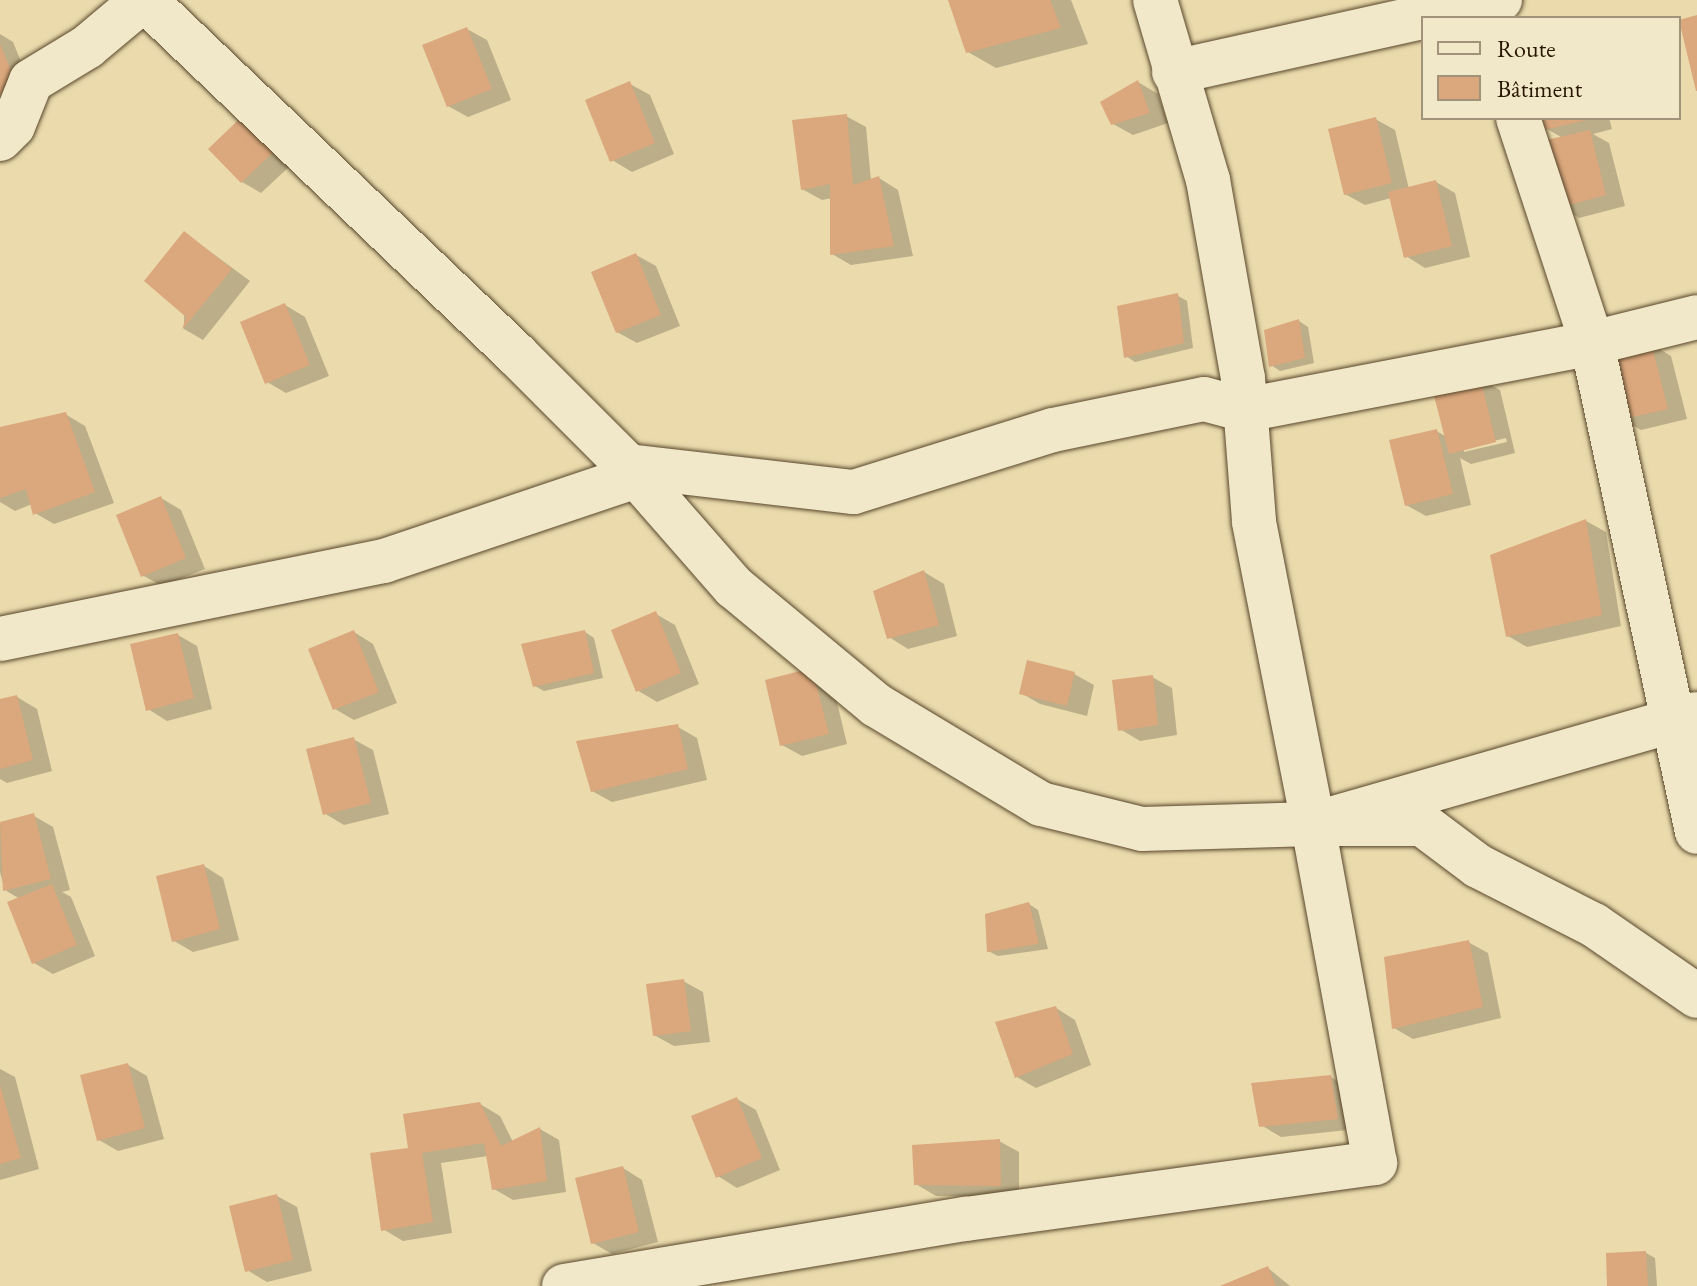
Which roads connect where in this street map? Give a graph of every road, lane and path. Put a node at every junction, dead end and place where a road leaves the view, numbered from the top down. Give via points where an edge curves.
1 (144, 0) edge
2 (1155, 0) edge
3 (1498, 6) edge
4 (1449, 16) edge
5 (1421, 22) edge
6 (1174, 72) junction
7 (1519, 120) edge
8 (0, 139) edge
9 (1697, 317) edge
10 (1592, 343) junction
11 (1245, 410) junction
12 (632, 471) junction
13 (0, 639) edge
14 (1686, 718) edge
15 (1313, 824) junction
16 (1697, 832) edge
17 (1697, 996) edge
18 (564, 1286) edge

1 - 8 street via 87,47 31,81 13,126
1 - 12 street
2 - 6 street
3 - 4 street
5 - 6 street
6 - 11 street via 1208,180
7 - 10 street
9 - 10 street
10 - 11 street
10 - 14 street
11 - 12 street via 1204,399 1053,430 854,492
11 - 15 street via 1254,522
12 - 13 street via 384,561
12 - 15 street via 734,587 801,645 876,705 1041,804 1142,829
14 - 15 street
14 - 16 street
15 - 17 street via 1422,824 1478,866 1594,925
15 - 18 street via 1375,1163 966,1219

